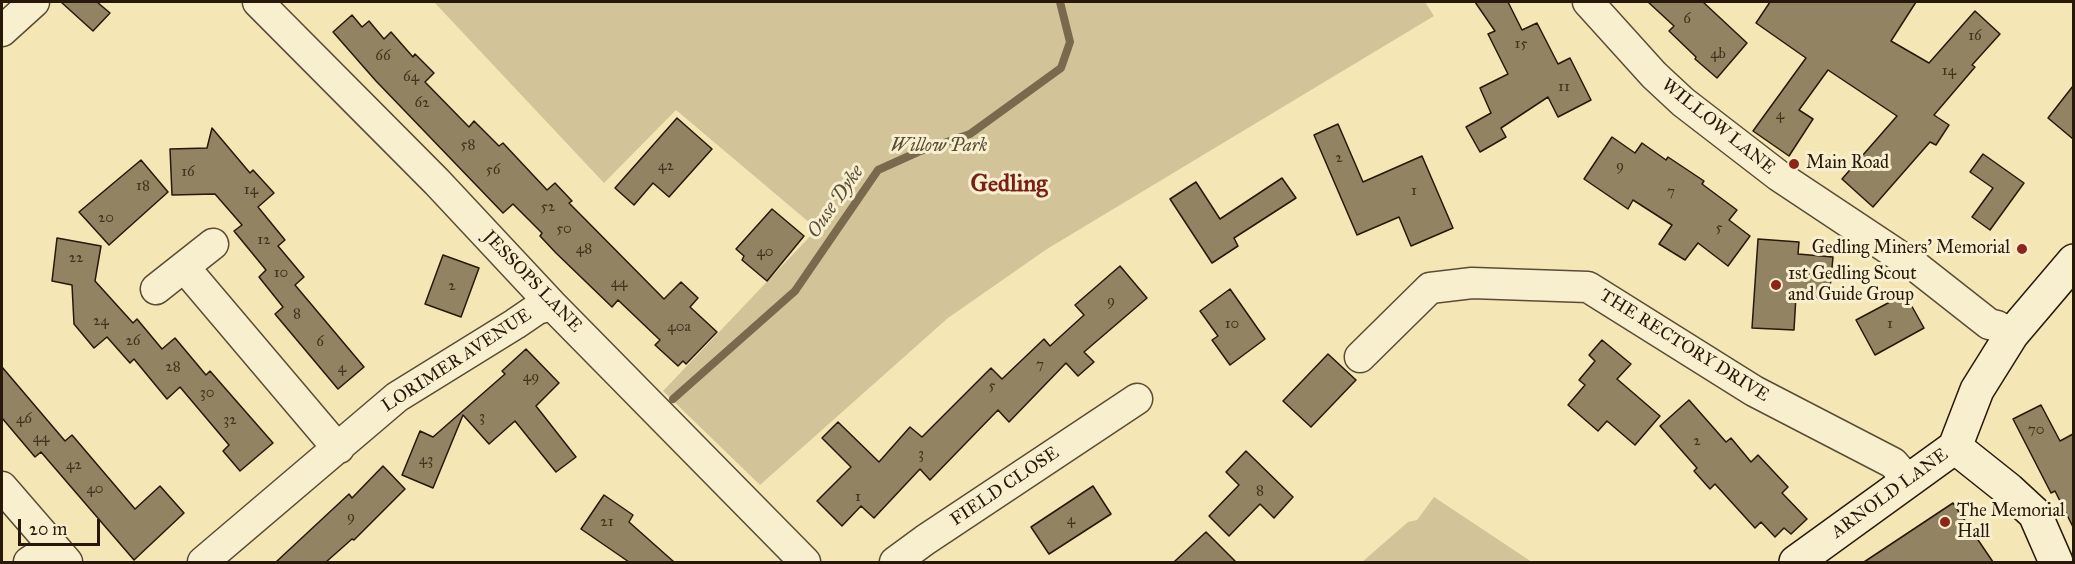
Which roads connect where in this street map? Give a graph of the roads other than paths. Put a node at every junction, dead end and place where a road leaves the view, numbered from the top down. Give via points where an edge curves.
1 (34, 2) edge
2 (258, 2) edge
3 (1588, 2) edge
4 (2, 31) edge
5 (213, 244) dead end
6 (2073, 261) edge
7 (183, 267) junction
8 (156, 289) dead end
9 (552, 304) junction
10 (2012, 334) junction
11 (1360, 357) dead end
12 (1128, 416) dead end
13 (1955, 447) junction
14 (339, 448) junction
15 (1908, 480) junction
16 (2, 487) edge
17 (50, 557) edge
18 (203, 562) edge
19 (805, 562) edge
20 (895, 562) edge
21 (1796, 562) edge
22 (2056, 562) edge

1 - 4 street
2 - 9 street, JESSOPS LANE
3 - 10 street, WILLOW LANE via 1683,102 1779,176 1919,269 1989,324
5 - 7 street
6 - 10 street
7 - 8 street
7 - 14 street
9 - 14 street, LORIMER AVENUE via 537,309 397,397
9 - 19 street, JESSOPS LANE
10 - 13 street via 1977,390
11 - 15 street, THE RECTORY DRIVE via 1430,288 1472,284 1588,287 1754,391 1893,463
12 - 20 street, FIELD CLOSE
13 - 15 street, ARNOLD LANE
13 - 22 street via 2035,514
14 - 18 street, LORIMER AVENUE
15 - 21 street, ARNOLD LANE
16 - 17 street

